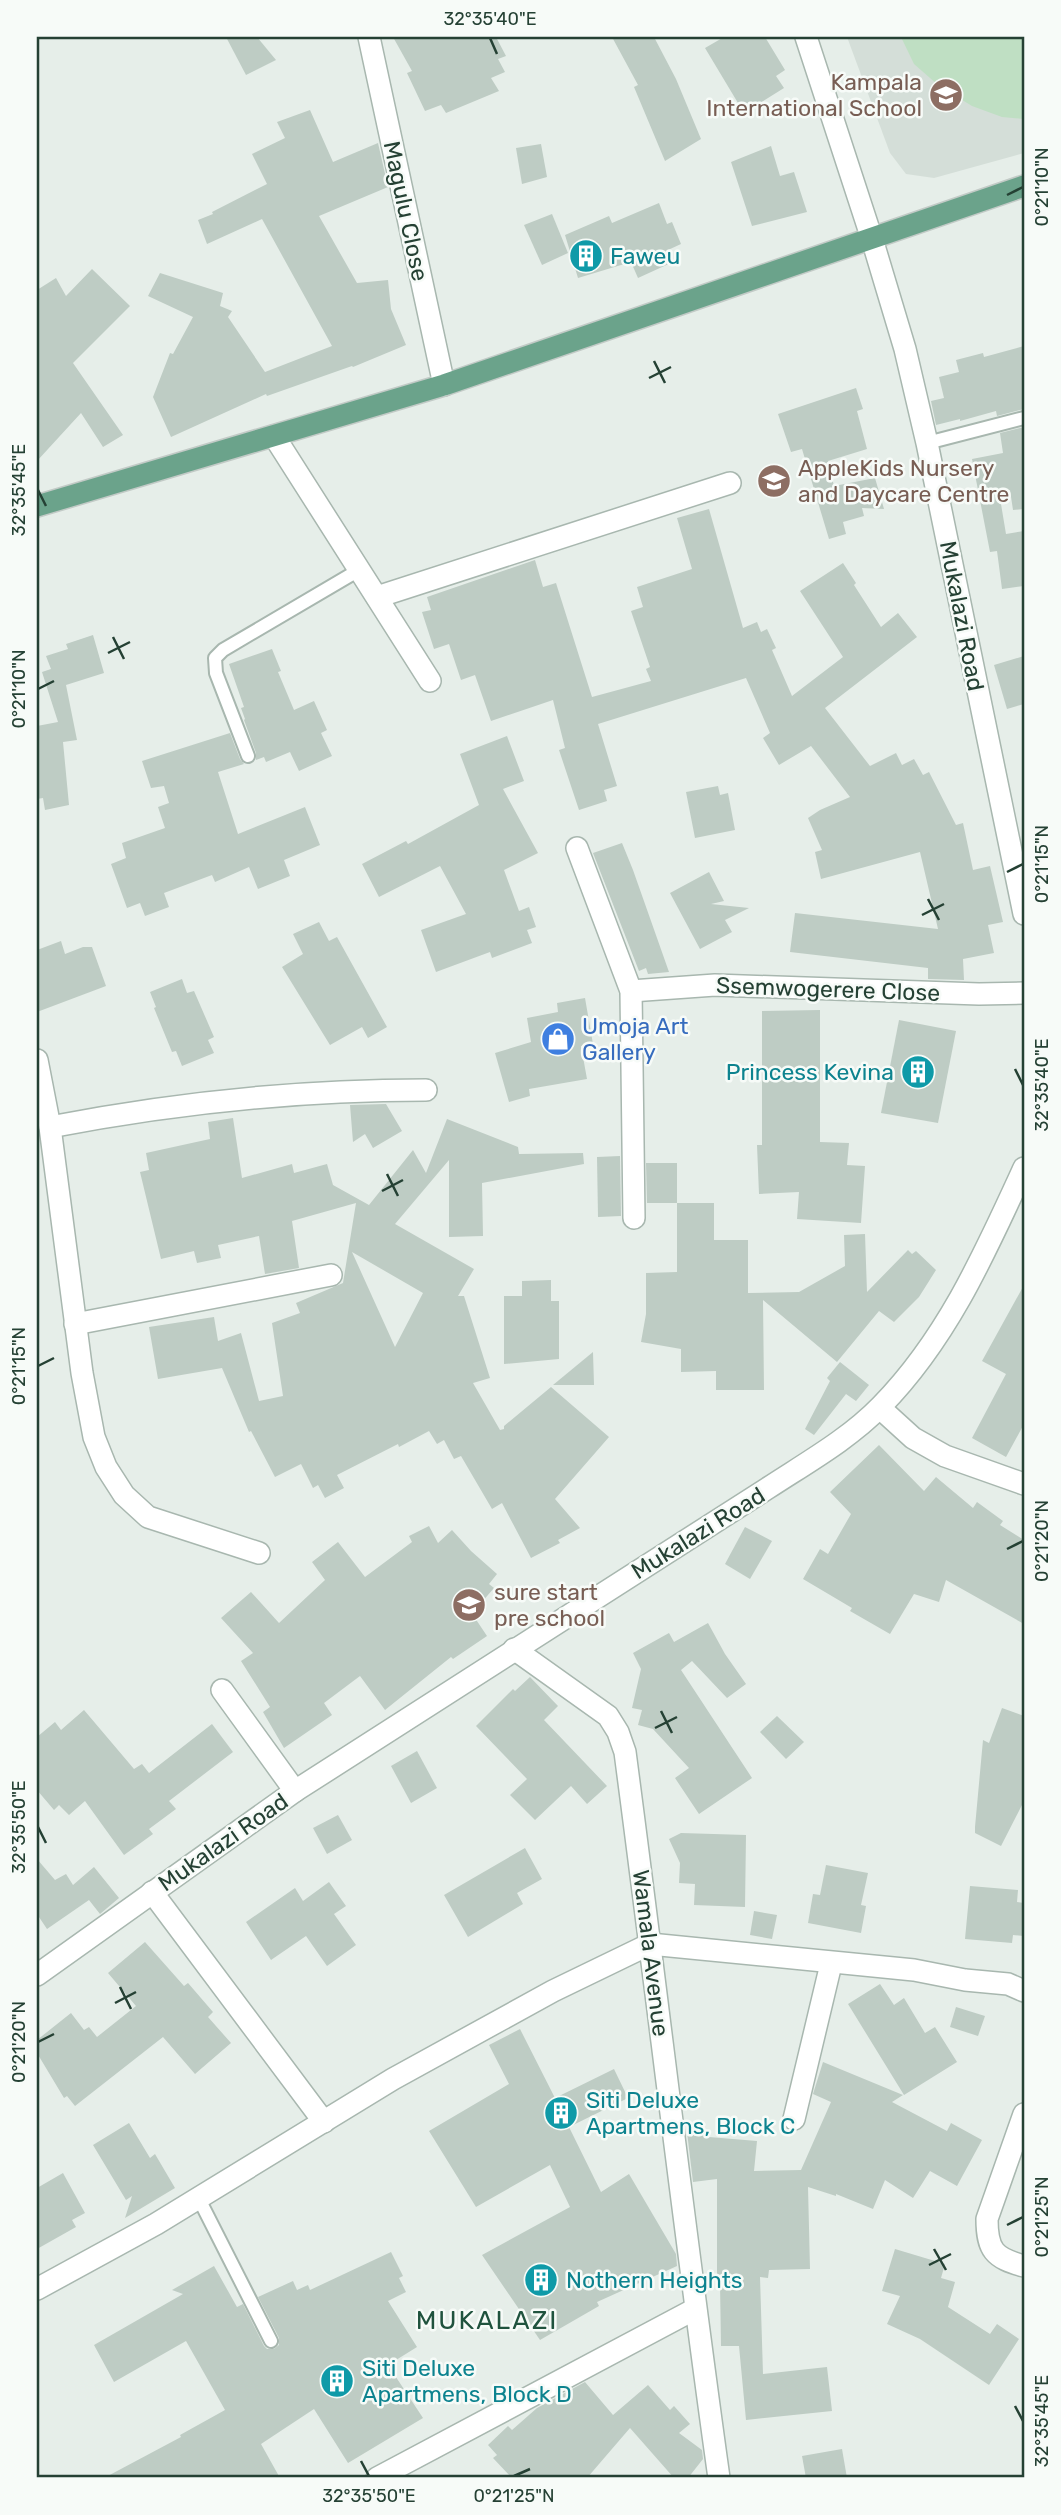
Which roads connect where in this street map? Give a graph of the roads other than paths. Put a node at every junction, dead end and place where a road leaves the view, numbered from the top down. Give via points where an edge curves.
1 (369, 37) edge
2 (806, 37) edge
3 (1024, 186) edge
4 (872, 239) junction
5 (444, 385) junction
6 (1024, 418) edge
7 (274, 436) junction
8 (927, 443) junction
9 (730, 483) dead end
10 (37, 506) edge
11 (359, 570) junction
12 (377, 597) junction
13 (430, 681) dead end
14 (248, 756) dead end
15 (577, 848) dead end
16 (1022, 888) edge
17 (1024, 914) edge
18 (631, 991) junction
19 (1024, 993) edge
20 (37, 1060) edge
21 (426, 1090) dead end
22 (50, 1128) junction
23 (1024, 1168) edge
24 (634, 1219) dead end
25 (331, 1275) dead end
26 (75, 1324) junction
27 (880, 1408) junction
28 (1024, 1484) edge
29 (259, 1553) dead end
30 (514, 1649) junction
31 (222, 1690) dead end
32 (295, 1791) junction
33 (152, 1892) junction
34 (650, 1944) junction
35 (831, 1964) junction
36 (37, 1975) edge
37 (1024, 1991) edge
38 (1024, 2114) edge
39 (794, 2119) dead end
40 (324, 2122) junction
41 (199, 2199) junction
42 (1024, 2266) edge
43 (37, 2289) edge
44 (695, 2309) junction
45 (271, 2341) dead end
46 (377, 2478) edge
47 (719, 2478) edge

1 - 5 street, Magulu Close
2 - 4 street, Mukalazi Road
3 - 4 main road
4 - 5 main road
4 - 8 street, Mukalazi Road
5 - 7 main road
6 - 8 lane
7 - 10 main road
7 - 11 street
8 - 16 street, Mukalazi Road
9 - 12 street
11 - 12 street
11 - 14 lane via 215,658 216,673
12 - 13 street
15 - 18 street
16 - 17 street, Mukalazi Road
18 - 19 street, Ssemwogerere Close via 715,985
18 - 24 street
20 - 22 street
21 - 22 street via 247,1097
22 - 26 street
23 - 27 street, Mukalazi Road via 964,1294 926,1353
25 - 26 street
26 - 29 street via 94,1437 124,1496 148,1517
27 - 28 street via 913,1438 945,1456
27 - 30 street, Mukalazi Road via 768,1489
30 - 32 street, Mukalazi Road
30 - 34 street, Wamala Avenue via 597,1705 618,1732 625,1752
31 - 32 street
32 - 33 street, Mukalazi Road
33 - 36 street, Mukalazi Road
33 - 40 street
34 - 35 street
34 - 40 street via 481,2030
34 - 44 street, Wamala Avenue
35 - 37 street via 914,1970 1008,1984
35 - 39 street
38 - 42 street via 987,2219 987,2234 998,2257
40 - 41 street
41 - 43 street
41 - 45 lane
44 - 46 street
44 - 47 street, Wamala Avenue

